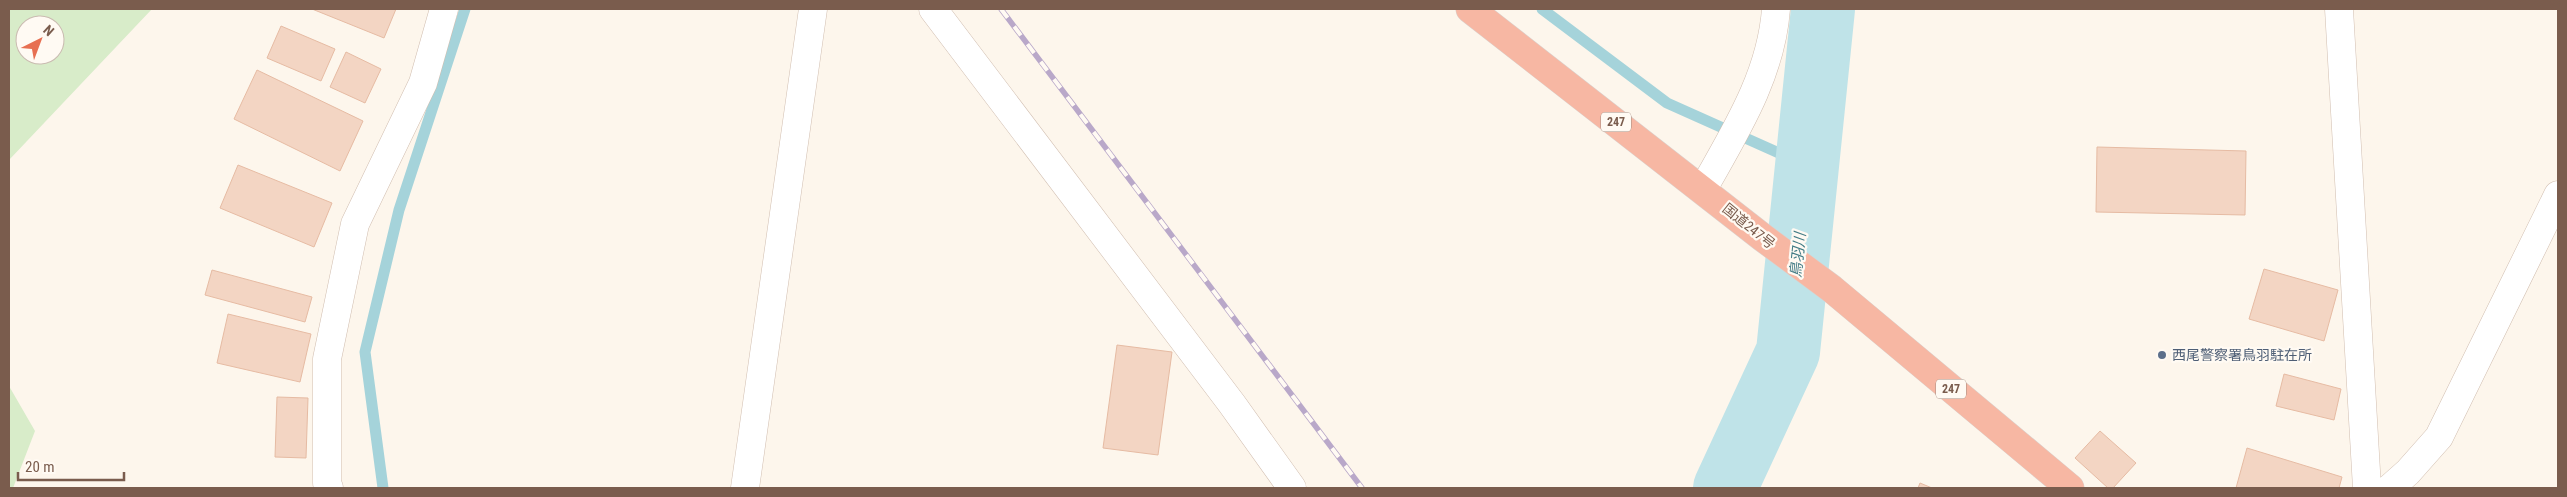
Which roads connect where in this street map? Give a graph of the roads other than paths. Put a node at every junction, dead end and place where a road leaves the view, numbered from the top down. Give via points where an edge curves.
1 (444, 9) edge
2 (813, 9) edge
3 (933, 9) edge
4 (1470, 9) edge
5 (1776, 9) edge
6 (2340, 9) edge
7 (1703, 189) junction
8 (2558, 195) edge
9 (329, 488) edge
10 (745, 488) edge
11 (1292, 488) edge
12 (2070, 488) edge
13 (2367, 488) edge
14 (2390, 488) edge

1 - 9 street via 423,83 355,224 327,359
2 - 10 street
3 - 11 street
4 - 7 highway, 国道247号 / 247
5 - 7 street via 1775,29 1763,72 1746,114
6 - 13 street
7 - 12 highway, 国道247号 / 247 via 1832,289
8 - 14 street via 2439,436

